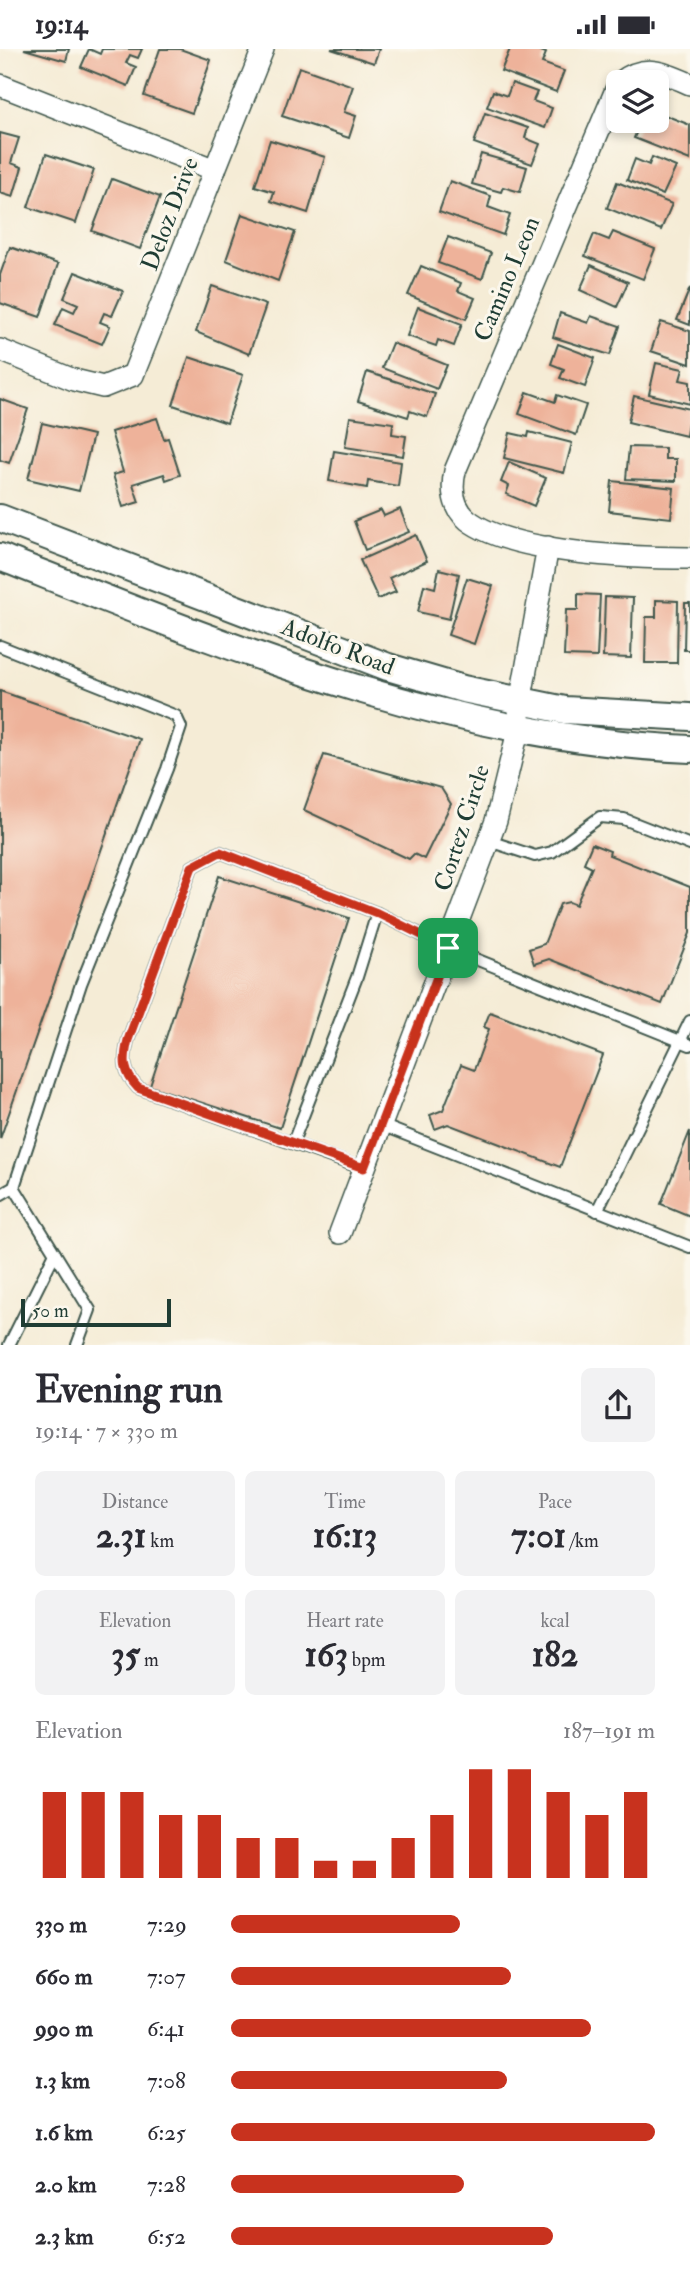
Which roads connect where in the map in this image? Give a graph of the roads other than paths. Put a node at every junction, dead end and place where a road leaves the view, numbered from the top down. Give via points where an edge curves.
1 (263, 49) edge
2 (669, 75) edge
3 (690, 84) edge
4 (0, 85) edge
5 (606, 115) edge
6 (215, 170) junction
7 (0, 350) edge
8 (0, 518) edge
9 (548, 547) junction
10 (0, 557) edge
11 (690, 558) edge
12 (0, 646) edge
13 (520, 703) junction
14 (690, 717) edge
15 (518, 731) junction
16 (690, 749) edge
17 (489, 841) junction
18 (690, 845) edge
19 (377, 913) junction
20 (448, 948) junction
21 (690, 1021) edge
22 (686, 1043) edge
23 (381, 1125) junction
24 (293, 1142) junction
25 (364, 1168) junction
26 (14, 1187) junction
27 (0, 1195) edge
28 (597, 1211) junction
29 (340, 1233) dead end
30 (690, 1247) edge
31 (55, 1253) junction
32 (9, 1345) edge
33 (76, 1345) edge

1 - 6 street, Deloz Drive
2 - 3 street, Camino Leon
4 - 6 street
5 - 9 street, Camino Leon via 455,471 453,496 467,519 485,531
6 - 7 street, Deloz Drive via 134,375 103,387
8 - 13 street, Adolfo Road via 388,667
9 - 11 street via 603,555
9 - 13 street, Cortez Circle
10 - 15 street, Adolfo Road via 264,660
12 - 26 lane via 176,716 181,727 81,984
13 - 14 street, Adolfo Road
13 - 15 street, Cortez Circle
15 - 16 street, Adolfo Road via 608,744
15 - 17 street, Cortez Circle
17 - 18 lane via 535,856 552,852 600,817 624,819
17 - 20 street, Cortez Circle
19 - 20 lane
19 - 24 lane via 357,978
19 - 24 lane via 220,852 208,856 192,867 128,1040 123,1060 127,1076 138,1088
20 - 22 lane
20 - 23 street, Cortez Circle
21 - 22 lane
22 - 28 lane
23 - 25 street, Cortez Circle
23 - 28 lane
24 - 25 lane
25 - 29 street, Cortez Circle
26 - 27 lane
26 - 31 lane
28 - 30 lane
31 - 32 lane
31 - 33 lane via 90,1310

